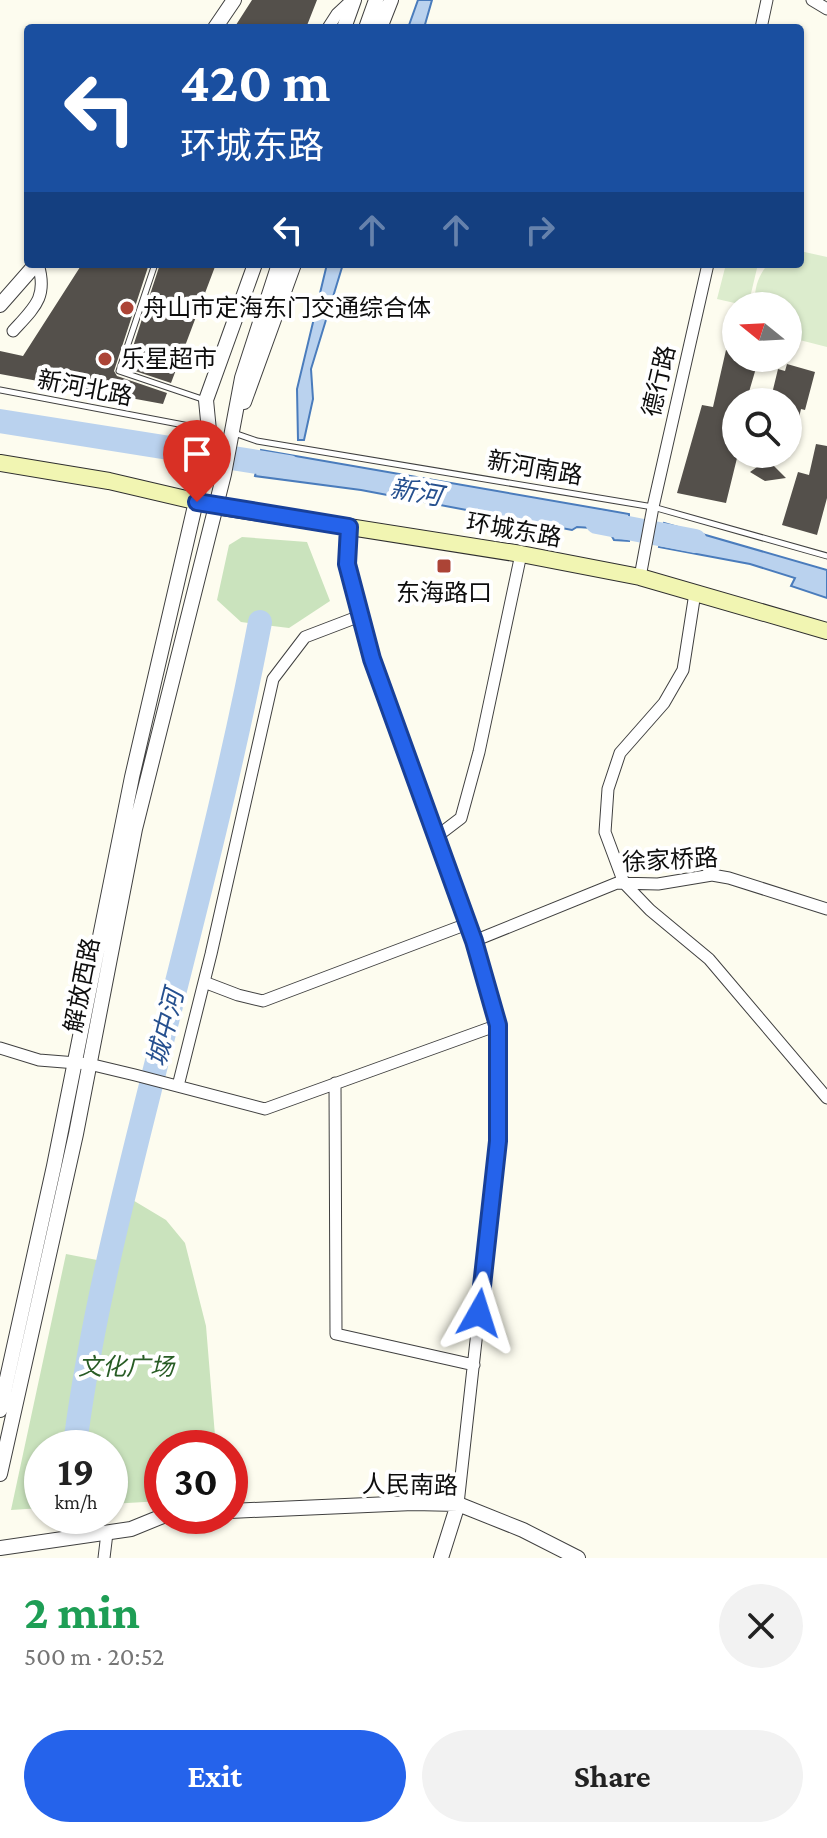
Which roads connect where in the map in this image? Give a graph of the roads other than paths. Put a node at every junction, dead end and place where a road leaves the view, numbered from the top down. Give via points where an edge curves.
1 (234, 0) edge
2 (353, 0) edge
3 (376, 0) edge
4 (391, 0) edge
5 (767, 0) edge
6 (812, 0) edge
7 (827, 9) edge
8 (218, 24) edge
9 (331, 24) edge
10 (345, 24) edge
11 (367, 24) edge
12 (382, 24) edge
13 (762, 24) edge
14 (33, 268) edge
15 (38, 268) edge
16 (154, 268) edge
17 (254, 268) edge
18 (278, 268) edge
19 (293, 268) edge
20 (707, 268) edge
21 (0, 305) edge
22 (13, 331) dead end
23 (0, 390) edge
24 (206, 400) junction
25 (210, 436) junction
26 (232, 437) junction
27 (0, 463) edge
28 (197, 502) junction
29 (216, 506) junction
30 (653, 507) junction
31 (349, 527) junction
32 (521, 554) junction
33 (827, 556) edge
34 (640, 577) junction
35 (695, 593) junction
36 (360, 616) junction
37 (827, 631) edge
38 (436, 837) junction
39 (624, 883) junction
40 (827, 909) edge
41 (467, 924) junction
42 (474, 941) junction
43 (204, 982) junction
44 (498, 1025) junction
45 (0, 1048) edge
46 (82, 1064) junction
47 (335, 1083) junction
48 (172, 1084) junction
49 (827, 1098) edge
50 (474, 1365) junction
51 (0, 1410) edge
52 (0, 1474) edge
53 (458, 1504) junction
54 (248, 1510) edge
55 (99, 1534) edge
56 (107, 1534) edge
57 (0, 1548) edge
58 (104, 1558) edge
59 (441, 1558) edge
60 (578, 1558) edge

1 - 8 street
2 - 9 street
2 - 10 street
3 - 11 street
4 - 12 street
5 - 13 street
6 - 7 street
14 - 21 street
15 - 22 street via 43,282 37,304
16 - 24 lane via 119,371
17 - 24 street
18 - 26 street via 242,378
19 - 26 street
20 - 30 street, 德行路
23 - 25 lane, 新河北路
24 - 25 street
25 - 28 street
26 - 29 street, 解放西路
26 - 30 lane, 新河南路
27 - 28 main road, 环城东路
28 - 29 main road, 环城东路
28 - 46 street via 132,777
29 - 31 main road, 环城东路
29 - 46 street, 解放西路
30 - 33 lane, 新河南路
30 - 34 street, 德行路
31 - 32 main road, 环城东路
31 - 36 street via 347,564
32 - 34 main road, 环城东路
32 - 38 street via 461,818
34 - 35 main road, 环城东路
35 - 37 main road, 环城东路
35 - 39 street via 683,670 664,703 620,753 608,789 605,832
36 - 38 street
36 - 43 street via 305,637 273,679
38 - 41 street
39 - 40 street, 徐家桥路 via 658,884 712,875
39 - 42 street, 徐家桥路
39 - 49 street via 709,959
41 - 42 street
41 - 43 street via 263,1001
42 - 44 street
43 - 48 street
44 - 47 street
44 - 50 street via 498,1141
45 - 46 street via 39,1060
46 - 48 street
46 - 51 street
46 - 52 street, 解放西路 via 76,1134
47 - 48 street via 265,1109
47 - 50 street via 336,1334
50 - 53 street
53 - 54 street, 人民南路
53 - 59 street
53 - 60 street, 人民南路
55 - 57 street
56 - 58 street

